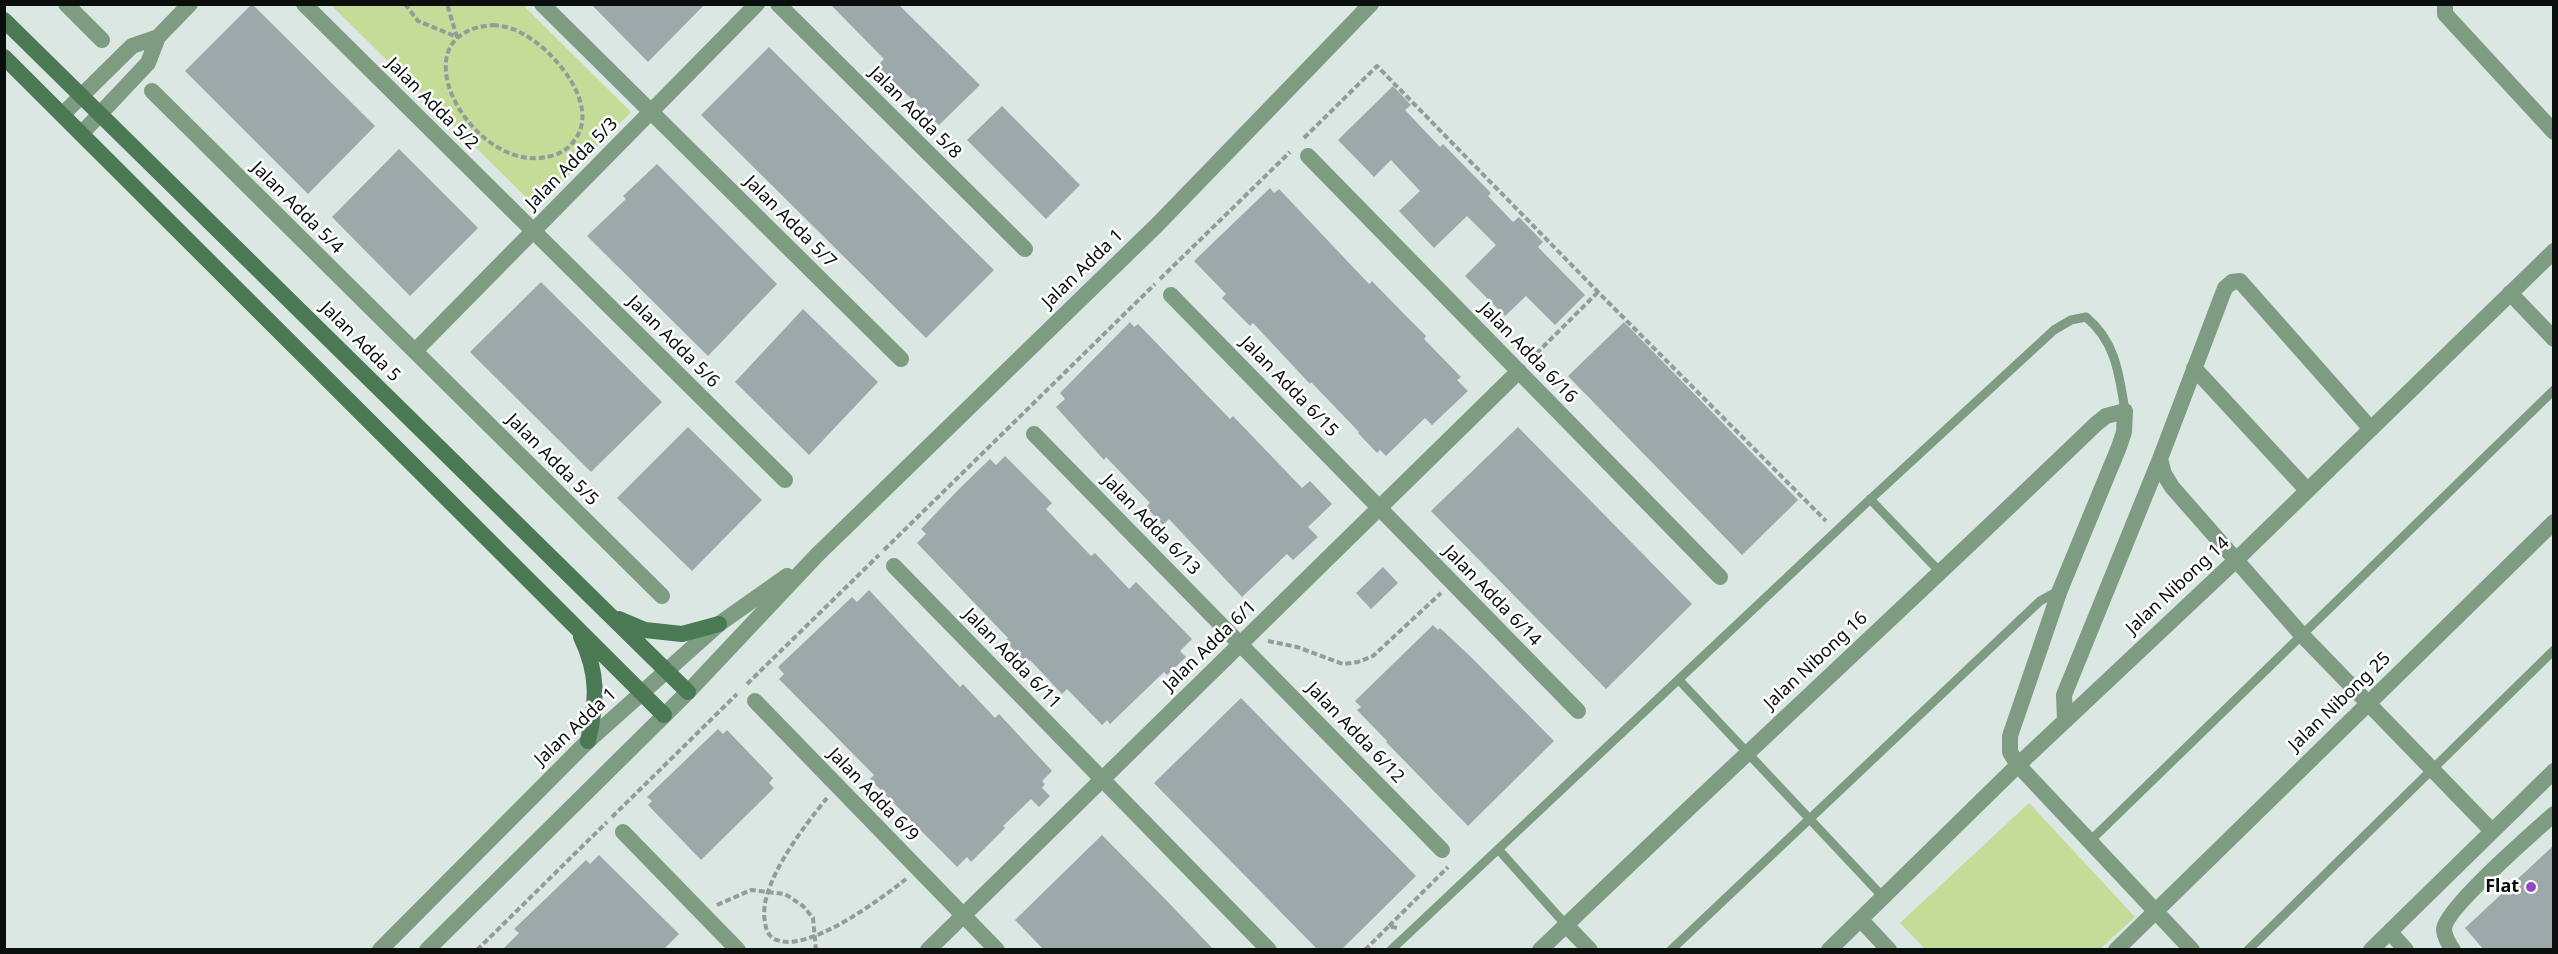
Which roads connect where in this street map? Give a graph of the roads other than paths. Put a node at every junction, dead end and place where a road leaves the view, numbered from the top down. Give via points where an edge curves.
1 (66, 4) edge
2 (190, 4) edge
3 (304, 4) edge
4 (542, 4) edge
5 (757, 4) edge
6 (778, 4) edge
7 (1371, 4) edge
8 (2445, 4) edge
9 (4, 20) edge
10 (158, 37) junction
11 (102, 40) dead end
12 (4, 57) edge
13 (152, 91) dead end
14 (81, 95) junction
15 (651, 112) junction
16 (63, 114) junction
17 (100, 114) junction
18 (2553, 132) edge
19 (82, 133) junction
20 (1308, 156) dead end
21 (533, 231) junction
22 (1025, 249) dead end
23 (2553, 251) edge
24 (2510, 293) junction
25 (1171, 295) dead end
26 (2553, 339) edge
27 (415, 351) junction
28 (901, 359) dead end
29 (2194, 368) junction
30 (1519, 371) junction
31 (2553, 390) edge
32 (2125, 411) junction
33 (2371, 429) junction
34 (1034, 434) dead end
35 (2160, 459) junction
36 (785, 480) dead end
37 (2307, 490) junction
38 (1870, 500) junction
39 (1379, 508) junction
40 (2553, 522) edge
41 (817, 555) junction
42 (2235, 561) junction
43 (894, 566) dead end
44 (1940, 572) junction
45 (1720, 577) dead end
46 (2061, 590) junction
47 (663, 596) dead end
48 (609, 616) junction
49 (719, 624) junction
50 (578, 631) junction
51 (2301, 634) junction
52 (1243, 640) junction
53 (2553, 650) edge
54 (665, 670) junction
55 (1679, 680) junction
56 (643, 692) junction
57 (688, 692) junction
58 (754, 701) dead end
59 (2368, 702) junction
60 (1578, 711) dead end
61 (664, 715) junction
62 (2065, 720) junction
63 (588, 741) junction
64 (1745, 753) junction
65 (2018, 765) junction
66 (2430, 769) junction
67 (2553, 771) edge
68 (1102, 779) junction
69 (2553, 814) edge
70 (1808, 819) junction
71 (2492, 831) junction
72 (623, 832) dead end
73 (2090, 841) junction
74 (1498, 849) junction
75 (1442, 850) road end
76 (1883, 897) junction
77 (2156, 911) junction
78 (963, 915) junction
79 (1861, 920) junction
80 (1566, 924) junction
81 (2390, 932) junction
82 (380, 950) edge
83 (427, 950) edge
84 (738, 950) edge
85 (928, 950) edge
86 (997, 950) edge
87 (1269, 950) edge
88 (1391, 950) edge
89 (1540, 950) edge
90 (1590, 950) edge
91 (1671, 950) edge
92 (1829, 950) edge
93 (1889, 950) edge
94 (2116, 950) edge
95 (2192, 950) edge
96 (2248, 950) edge
97 (2371, 950) edge
98 (2406, 950) edge
99 (2453, 950) edge

1 - 11 street
2 - 10 street
3 - 21 street, Jalan Adda 5/2
4 - 15 street
5 - 15 street, Jalan Adda 5/3
6 - 22 street, Jalan Adda 5/8
7 - 41 street, Jalan Adda 1 via 1157,225
8 - 18 street via 2445,14
9 - 14 main road, Jalan Adda 5
10 - 14 street via 132,46
10 - 17 street via 148,63
12 - 16 main road
13 - 27 street, Jalan Adda 5/4
14 - 16 street
14 - 17 main road, Jalan Adda 5
15 - 21 street, Jalan Adda 5/3
15 - 28 street, Jalan Adda 5/7
16 - 19 main road
17 - 19 street
17 - 48 main road, Jalan Adda 5
19 - 50 main road
20 - 30 street, Jalan Adda 6/16
21 - 27 street, Jalan Adda 5/3
21 - 36 street, Jalan Adda 5/6
23 - 24 street, Jalan Nibong 14
24 - 26 street
24 - 33 street, Jalan Nibong 14
25 - 39 street, Jalan Adda 6/15
27 - 47 street, Jalan Adda 5/5
29 - 33 street via 2224,288 2240,281
29 - 35 street
29 - 37 street
30 - 39 street, Jalan Adda 6/1
30 - 45 street, Jalan Adda 6/16
31 - 51 lane
32 - 38 lane via 2110,345 2086,317 2071,320 2054,330
32 - 44 street, Jalan Nibong 16 via 2106,416 2096,424
32 - 46 street via 2119,447
33 - 37 street, Jalan Nibong 14
34 - 52 street, Jalan Adda 6/13
35 - 42 street via 2172,487
35 - 62 street via 2064,695
37 - 42 street, Jalan Nibong 14
38 - 44 lane
38 - 55 lane
39 - 52 street, Jalan Adda 6/1
39 - 60 street, Jalan Adda 6/14
40 - 59 street, Jalan Nibong 25
41 - 49 street, Jalan Adda 1
41 - 57 street, Jalan Adda 1
42 - 51 street
42 - 62 street, Jalan Nibong 14
43 - 68 street, Jalan Adda 6/11
44 - 64 street, Jalan Nibong 16
46 - 65 street via 2010,736 2010,752
46 - 70 lane via 2040,602
48 - 49 main road via 645,630 682,634
48 - 54 main road, Jalan Adda 5
49 - 54 street, Jalan Adda 1
50 - 56 main road
50 - 63 main road via 589,652 595,682 595,709
51 - 59 street
51 - 73 lane
52 - 68 street, Jalan Adda 6/1
52 - 75 street, Jalan Adda 6/12
53 - 66 lane
54 - 56 street, Jalan Adda 1
54 - 57 main road, Jalan Adda 5
55 - 64 lane
55 - 74 lane
56 - 61 main road
56 - 63 street, Jalan Adda 1
57 - 61 street, Jalan Adda 1
58 - 78 street, Jalan Adda 6/9
59 - 66 street
59 - 77 street, Jalan Nibong 25
61 - 83 street, Jalan Adda 1
62 - 65 street, Jalan Nibong 14
63 - 82 street, Jalan Adda 1
64 - 70 lane
64 - 80 street, Jalan Nibong 16
65 - 73 street
65 - 76 street, Jalan Nibong 14
66 - 71 street
66 - 96 lane
67 - 71 street
68 - 78 street, Jalan Adda 6/1
68 - 87 street, Jalan Adda 6/11
69 - 99 street via 2449,917 2444,928
70 - 76 lane
70 - 91 lane
71 - 81 street
72 - 84 street
73 - 77 street
74 - 80 lane
74 - 88 lane
76 - 79 street, Jalan Nibong 14
77 - 94 street, Jalan Nibong 25
77 - 95 street
78 - 85 street, Jalan Adda 6/1
78 - 86 street, Jalan Adda 6/9
79 - 92 street, Jalan Nibong 14
79 - 93 street
80 - 89 street, Jalan Nibong 16
80 - 90 street
81 - 97 street
81 - 98 street

